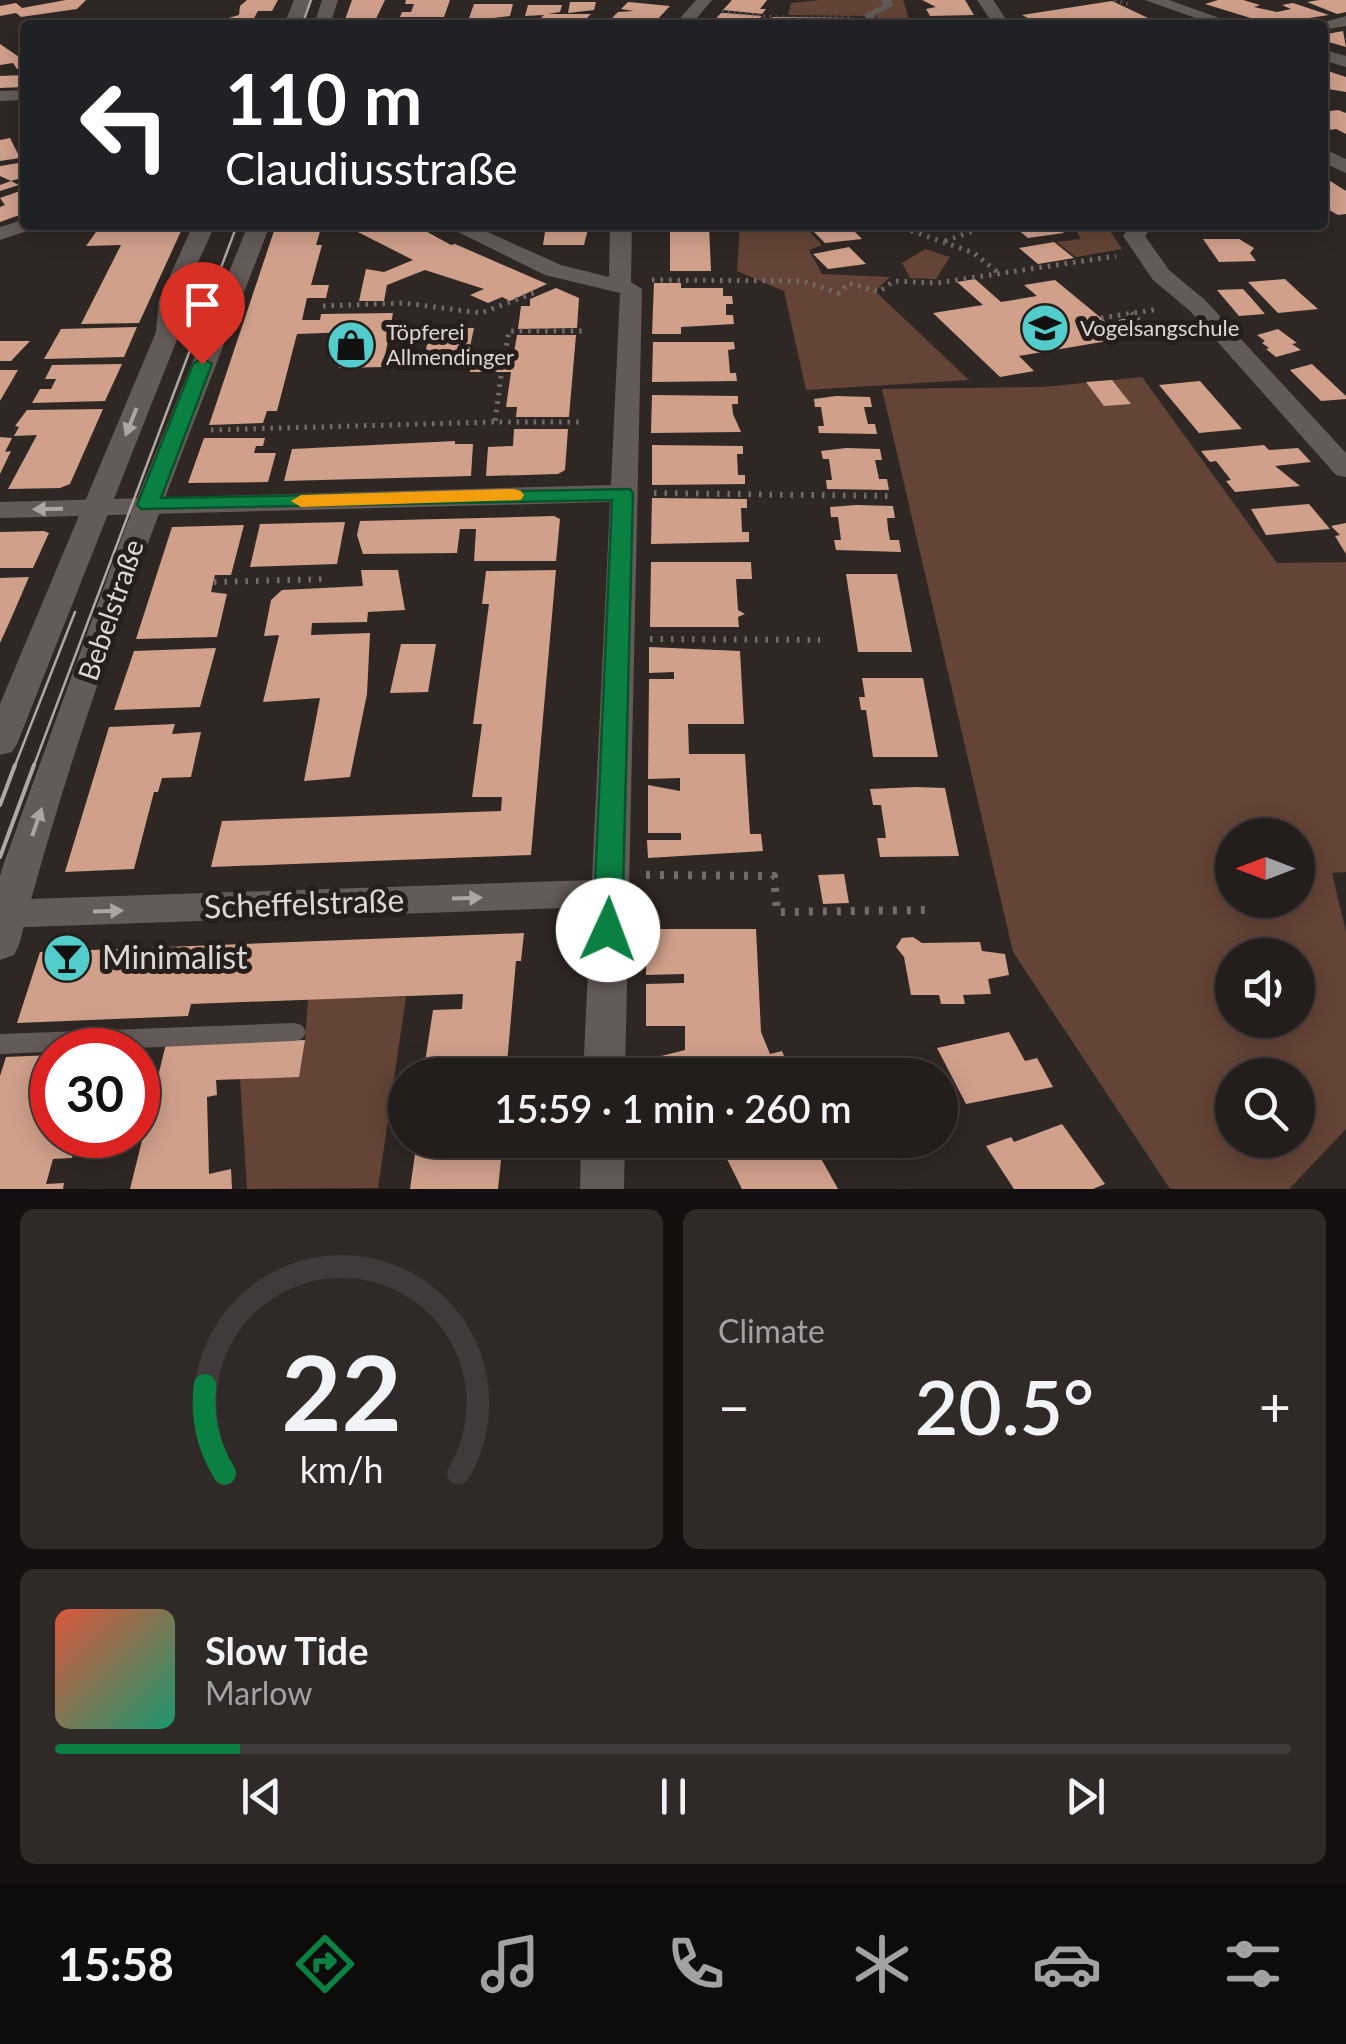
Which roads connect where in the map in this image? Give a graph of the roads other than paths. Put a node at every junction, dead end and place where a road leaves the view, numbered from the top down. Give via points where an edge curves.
1 (886, 0) edge
2 (1153, 0) edge
3 (872, 20) edge
4 (1215, 20) edge
5 (202, 230) edge
6 (257, 230) edge
7 (466, 230) edge
8 (621, 230) edge
9 (1138, 230) edge
10 (620, 284) junction
11 (1346, 469) edge
12 (623, 493) junction
13 (148, 505) junction
14 (95, 508) junction
15 (0, 510) edge
16 (0, 744) edge
17 (609, 884) junction
18 (3, 925) edge
19 (294, 1032) dead end
20 (0, 1044) edge
21 (604, 1058) edge
22 (603, 1158) edge
23 (602, 1189) edge

1 - 3 lane via 888,6
2 - 4 street
5 -> 14 street, Bebelstraße via 170,300 168,332
6 - 13 street, Bebelstraße
7 - 10 street via 553,270
8 - 10 street
9 - 11 street via 1134,236 1142,252 1178,294 1198,306
10 - 12 street via 632,289
12 - 13 street
12 - 17 street
13 - 14 street
18 -> 13 street, Bebelstraße
14 -> 15 street
14 - 16 street, Bebelstraße
18 -> 17 street, Scheffelstraße
17 - 21 street
19 - 20 lane
22 - 23 street

